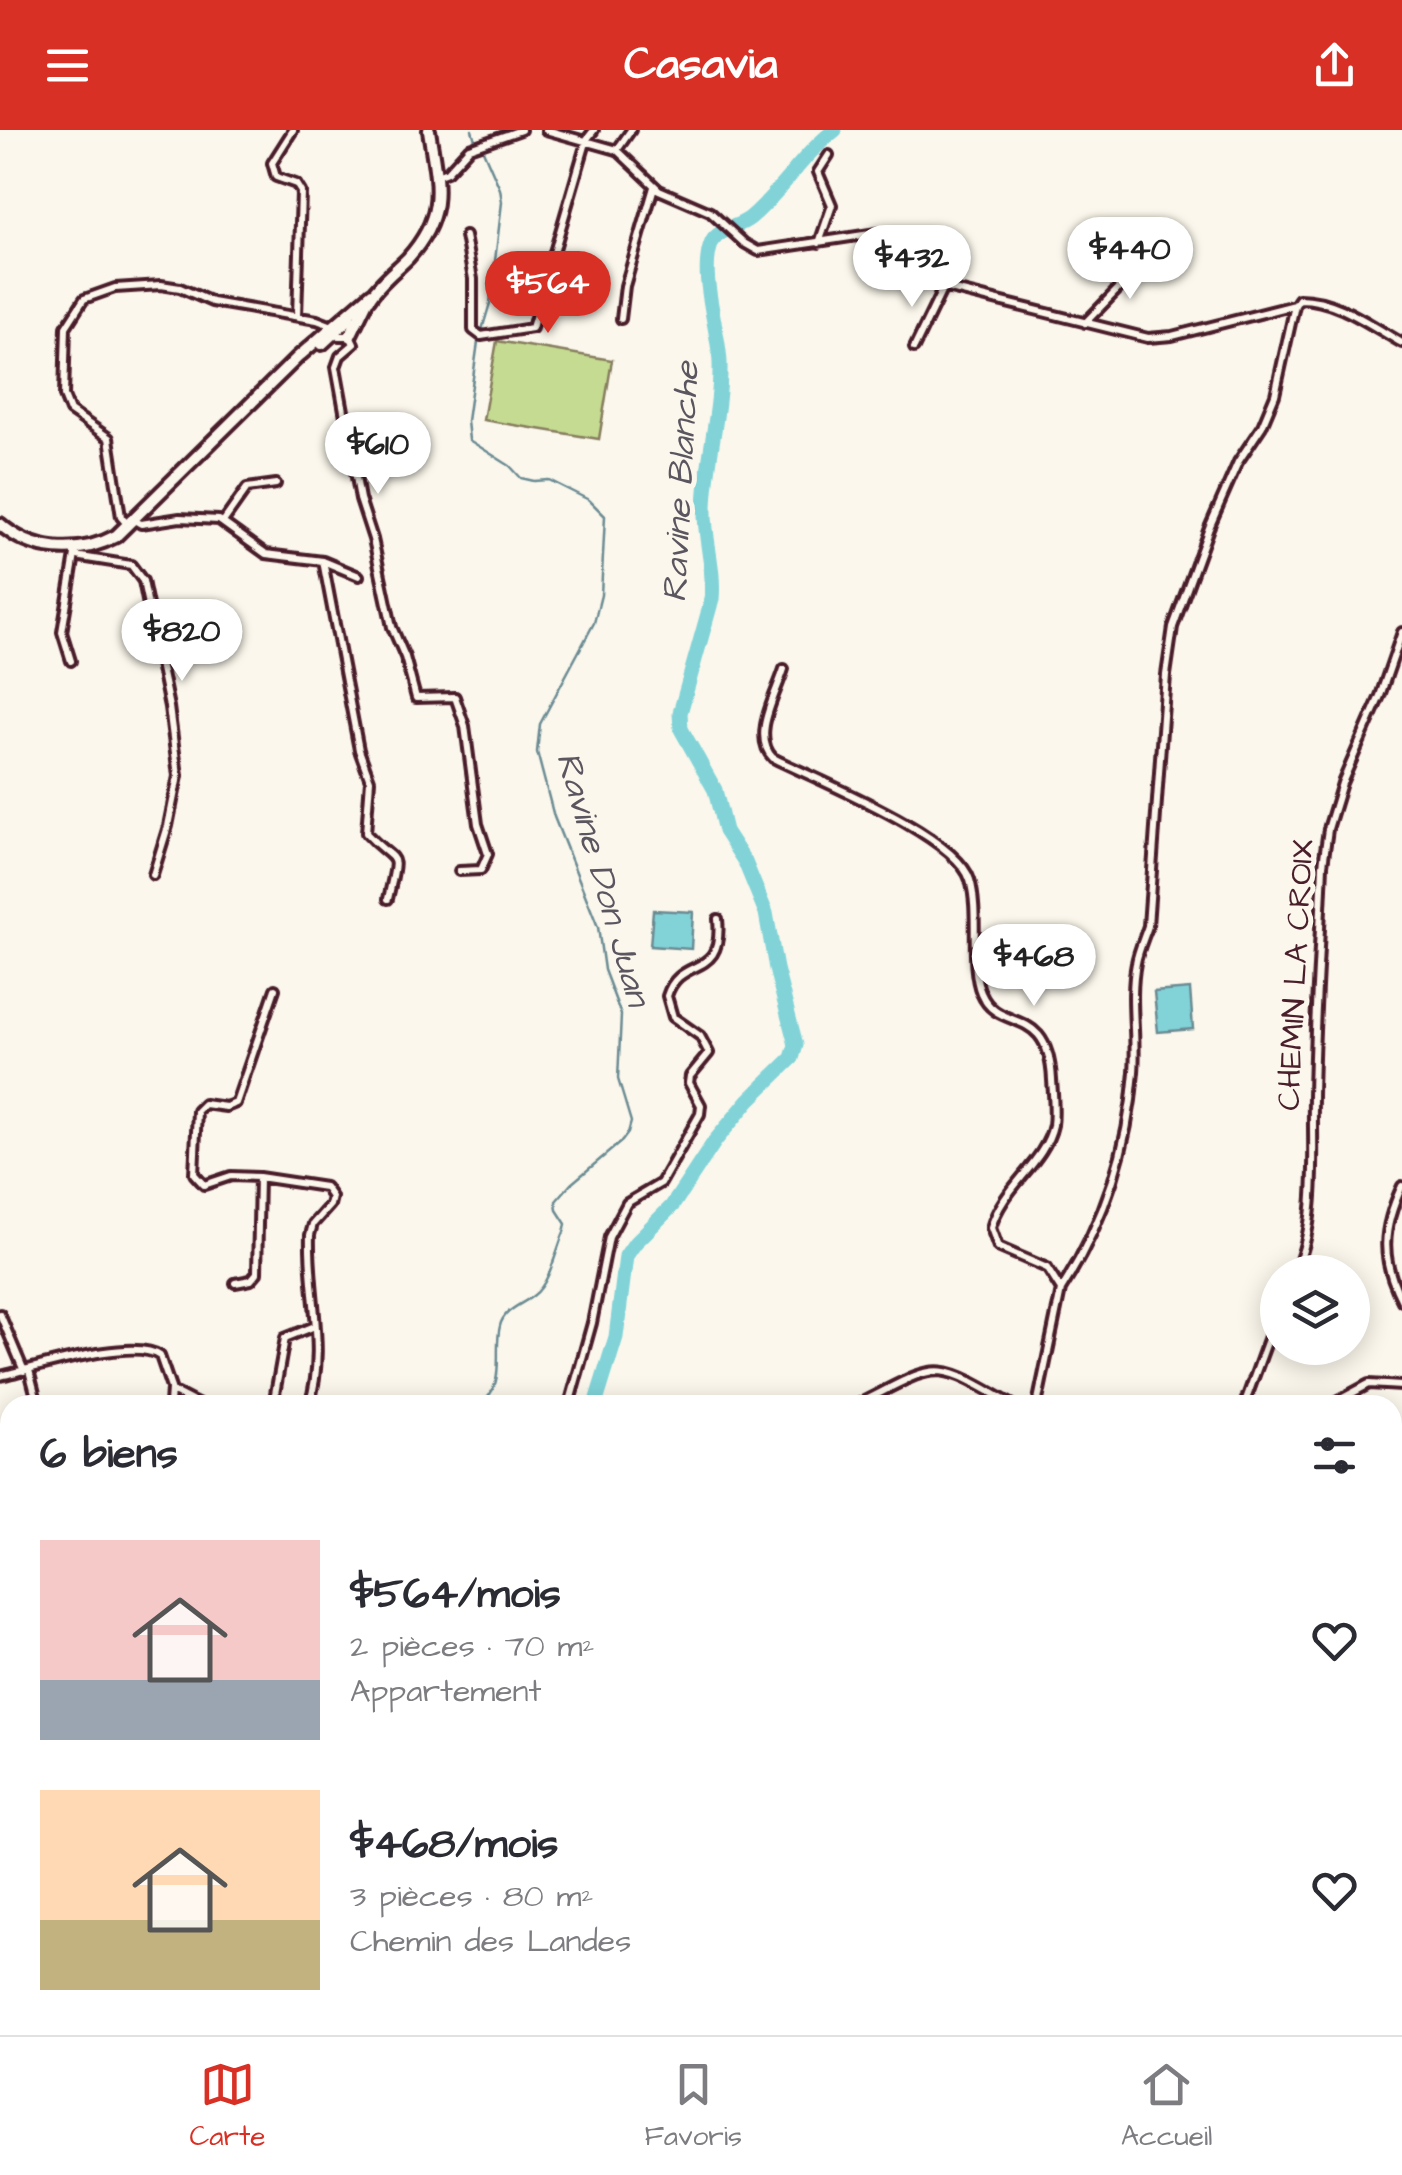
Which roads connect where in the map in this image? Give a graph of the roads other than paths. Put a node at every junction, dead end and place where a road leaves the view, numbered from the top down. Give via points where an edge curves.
1 (293, 130) edge
2 (429, 130) edge
3 (482, 130) edge
4 (521, 130) edge
5 (546, 130) edge
6 (594, 130) edge
7 (632, 130) edge
8 (587, 139) junction
9 (478, 144) junction
10 (618, 150) junction
11 (829, 155) dead end
12 (436, 176) junction
13 (654, 186) junction
14 (465, 236) dead end
15 (820, 243) junction
16 (1110, 263) dead end
17 (943, 288) junction
18 (370, 297) junction
19 (1295, 305) junction
20 (297, 316) junction
21 (622, 320) dead end
22 (1084, 324) junction
23 (334, 330) junction
24 (350, 336) junction
25 (1402, 343) edge
26 (914, 348) dead end
27 (276, 484) dead end
28 (131, 522) junction
29 (223, 522) junction
30 (0, 524) edge
31 (73, 552) junction
32 (322, 561) junction
33 (359, 576) dead end
34 (1402, 632) edge
35 (71, 661) dead end
36 (784, 670) dead end
37 (459, 870) dead end
38 (154, 875) dead end
39 (388, 899) dead end
40 (718, 919) dead end
41 (275, 989) dead end
42 (259, 1177) junction
43 (1402, 1186) edge
44 (1301, 1255) edge
45 (235, 1283) dead end
46 (1061, 1290) junction
47 (1402, 1301) edge
48 (0, 1314) edge
49 (315, 1326) junction
50 (1260, 1361) edge
51 (27, 1371) junction
52 (0, 1376) edge
53 (1402, 1386) edge
54 (171, 1388) junction
55 (35, 1395) edge
56 (171, 1395) edge
57 (179, 1395) edge
58 (275, 1395) edge
59 (312, 1395) edge
60 (572, 1395) edge
61 (874, 1395) edge
62 (996, 1395) edge
63 (1039, 1395) edge
64 (1248, 1395) edge
65 (1348, 1395) edge

1 - 20 street via 272,163 274,176 301,192
2 - 12 main road
3 - 9 street
4 - 9 street
5 - 8 street
6 - 8 street
7 - 10 street
8 - 10 street
8 - 14 street via 532,328 481,336 473,330
9 - 12 street
10 - 13 street
11 - 15 street via 818,172 832,205
12 - 18 main road via 438,207 431,227
13 - 15 street via 710,212 758,251
13 - 21 street
15 - 17 street via 880,234 914,274
16 - 22 street via 1119,288
17 - 22 street
17 - 26 street
18 - 23 main road
18 - 24 main road
19 - 22 street via 1172,336 1137,337
19 - 25 street via 1299,299 1326,302
19 - 46 street via 1275,396 1216,511 1173,627 1148,926 1136,962 1126,1137 1101,1218
20 - 23 street
20 - 28 street via 161,286 98,292 73,312 64,396 70,411 109,438 121,518
23 - 24 street
23 - 28 main road
24 - 37 street via 354,344 336,366 392,627 416,698 455,697 464,720 488,854 481,870
27 - 29 street via 248,488
28 - 29 street
28 - 31 main road
29 - 32 street via 266,554
30 - 31 main road via 34,545
31 - 35 street via 62,632
31 - 38 street via 131,565 142,581 178,776
32 - 33 street
32 - 39 street via 370,780 364,826 396,862
34 - 44 street, CHEMIN LA CROIX via 1328,830 1313,1182
36 - 46 street via 763,736 767,752 916,828 958,859 972,890 980,991 1047,1044 1052,1127 991,1228 998,1247 1047,1268
40 - 60 street via 716,952 676,978 667,996 672,1017 700,1036 709,1053 689,1083 700,1114 661,1183 627,1204 609,1237
41 - 42 street via 236,1102 204,1104 197,1111 198,1182
42 - 45 street via 257,1274
42 - 49 street via 325,1187 332,1197 310,1235
43 - 47 street via 1385,1244
46 - 63 street
48 - 51 street
49 - 58 street via 285,1338
49 - 59 street
50 - 64 street
51 - 52 street
51 - 54 street via 149,1350 160,1356
51 - 55 street
53 - 65 street via 1368,1384
54 - 56 street
54 - 57 street
61 - 62 street via 911,1375 942,1370

